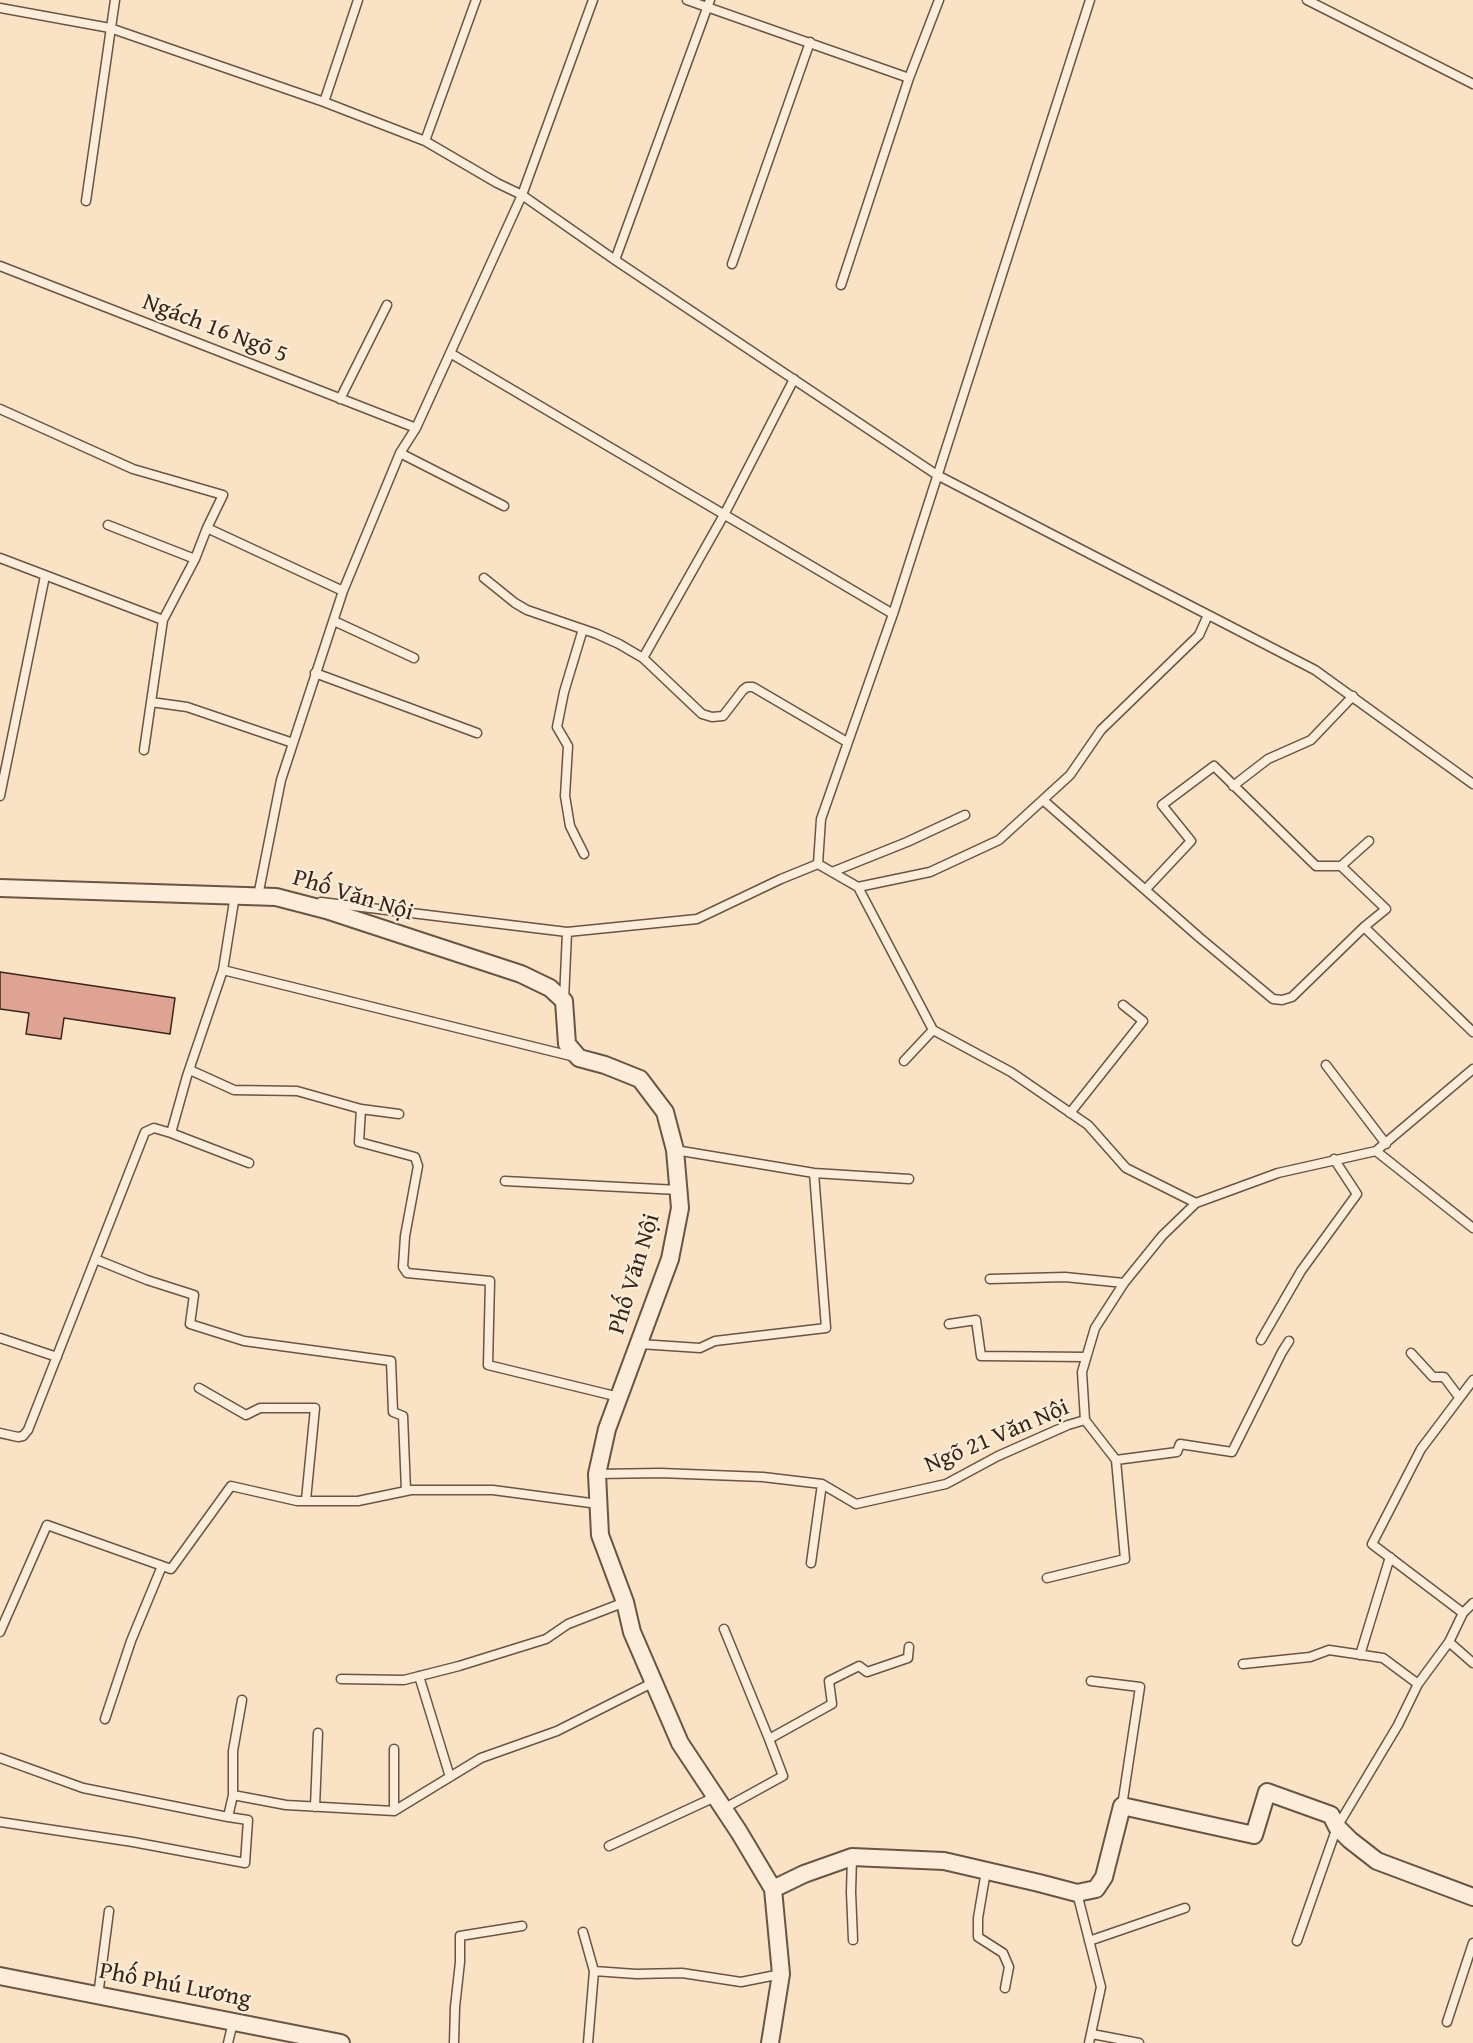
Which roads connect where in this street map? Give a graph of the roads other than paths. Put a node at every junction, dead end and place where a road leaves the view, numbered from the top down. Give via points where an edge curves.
1 (115, 0) edge
2 (357, 0) edge
3 (476, 0) edge
4 (593, 0) edge
5 (687, 0) edge
6 (939, 0) edge
7 (1090, 0) edge
8 (1307, 0) edge
9 (708, 3) edge
10 (0, 8) edge
11 (110, 28) junction
12 (810, 42) junction
13 (909, 78) junction
14 (1473, 84) edge
15 (324, 102) junction
16 (425, 141) junction
17 (522, 195) junction
18 (86, 201) dead end
19 (615, 261) junction
20 (732, 264) dead end
21 (0, 266) edge
22 (841, 285) dead end
23 (387, 305) dead end
24 (450, 353) junction
25 (794, 379) junction
26 (340, 399) junction
27 (0, 409) edge
28 (416, 428) junction
29 (400, 453) junction
30 (937, 475) junction
31 (504, 506) dead end
32 (725, 513) junction
33 (108, 525) dead end
34 (207, 528) junction
35 (0, 558) edge
36 (195, 559) junction
37 (45, 576) junction
38 (484, 578) dead end
39 (343, 591) junction
40 (893, 614) junction
41 (1208, 615) junction
42 (163, 620) junction
43 (334, 621) junction
44 (583, 629) junction
45 (414, 658) dead end
46 (643, 658) junction
47 (315, 673) junction
48 (1353, 696) junction
49 (151, 702) junction
50 (477, 733) dead end
51 (847, 742) junction
52 (293, 743) junction
53 (144, 750) dead end
54 (1473, 784) edge
55 (1233, 786) junction
56 (0, 796) edge
57 (1044, 800) junction
58 (965, 815) dead end
59 (1369, 841) dead end
60 (584, 854) dead end
61 (818, 864) junction
62 (1341, 866) junction
63 (832, 872) junction
64 (858, 887) junction
65 (0, 888) edge
66 (1146, 889) junction
67 (235, 895) junction
68 (258, 896) junction
69 (276, 897) junction
70 (1364, 927) junction
71 (567, 932) junction
72 (223, 970) junction
73 (564, 1001) junction
74 (1123, 1005) dead end
75 (933, 1030) junction
76 (1473, 1032) edge
77 (579, 1058) junction
78 (904, 1061) dead end
79 (1326, 1065) dead end
80 (1473, 1069) edge
81 (189, 1070) junction
82 (361, 1109) junction
83 (399, 1113) dead end
84 (1070, 1113) junction
85 (171, 1133) junction
86 (1386, 1144) junction
87 (675, 1150) junction
88 (1376, 1151) junction
89 (1334, 1159) junction
90 (249, 1163) dead end
91 (814, 1173) junction
92 (909, 1179) dead end
93 (505, 1181) dead end
94 (678, 1190) junction
95 (1196, 1203) junction
96 (1473, 1228) edge
97 (95, 1259) junction
98 (990, 1279) dead end
99 (1124, 1283) junction
100 (950, 1324) dead end
101 (0, 1338) edge
102 (1261, 1340) dead end
103 (1289, 1341) dead end
104 (640, 1344) junction
105 (1411, 1353) dead end
106 (57, 1356) junction
107 (1086, 1356) junction
108 (1473, 1380) edge
109 (199, 1388) dead end
110 (619, 1397) junction
111 (1459, 1397) junction
112 (1085, 1420) junction
113 (0, 1433) edge
114 (1116, 1460) junction
115 (597, 1474) junction
116 (822, 1485) junction
117 (406, 1491) junction
118 (306, 1500) junction
119 (598, 1504) junction
120 (1389, 1557) junction
121 (811, 1563) dead end
122 (162, 1566) junction
123 (1047, 1578) dead end
124 (625, 1602) junction
125 (1473, 1603) edge
126 (1463, 1613) junction
127 (724, 1629) dead end
128 (0, 1632) edge
129 (1449, 1642) junction
130 (909, 1647) dead end
131 (1360, 1654) junction
132 (1473, 1663) edge
133 (1244, 1664) dead end
134 (419, 1676) junction
135 (340, 1679) dead end
136 (1091, 1681) dead end
137 (654, 1682) junction
138 (1418, 1684) junction
139 (242, 1700) dead end
140 (105, 1719) dead end
141 (318, 1733) dead end
142 (769, 1739) junction
143 (393, 1749) dead end
144 (0, 1758) edge
145 (450, 1777) junction
146 (233, 1795) junction
147 (719, 1803) junction
148 (1122, 1806) junction
149 (315, 1807) junction
150 (394, 1811) junction
151 (228, 1817) junction
152 (0, 1822) edge
153 (1338, 1827) junction
154 (609, 1846) dead end
155 (852, 1857) junction
156 (986, 1871) junction
157 (773, 1889) junction
158 (1077, 1893) junction
159 (1473, 1897) edge
160 (1185, 1908) dead end
161 (109, 1911) dead end
162 (522, 1926) dead end
163 (583, 1932) dead end
164 (853, 1940) dead end
165 (1089, 1941) junction
166 (1297, 1941) dead end
167 (1473, 1943) edge
168 (594, 1971) junction
169 (781, 1974) junction
170 (0, 1976) edge
171 (1005, 1988) dead end
172 (98, 1996) junction
173 (233, 2022) junction
174 (1447, 2022) dead end
175 (1090, 2039) edge
176 (228, 2043) edge
177 (337, 2043) edge
178 (341, 2043) edge
179 (453, 2043) edge
180 (588, 2043) edge
181 (770, 2043) edge
182 (1139, 2043) edge

1 - 11 lane
2 - 15 lane
3 - 16 lane
4 - 17 lane
5 - 9 lane
6 - 13 lane
7 - 30 lane
8 - 14 lane
9 - 12 lane
9 - 19 lane
10 - 11 lane
11 - 15 lane
11 - 18 lane
12 - 13 lane
12 - 20 lane
13 - 22 lane
15 - 16 lane
16 - 17 lane
17 - 19 lane
17 - 24 lane
19 - 25 lane
21 - 26 lane, Ngách 16 Ngõ 5
23 - 26 lane
24 - 28 lane
24 - 32 lane
25 - 30 lane
25 - 32 lane
26 - 28 lane, Ngách 16 Ngõ 5
27 - 34 lane via 133,469 223,495
28 - 29 lane
29 - 31 lane
29 - 39 lane
30 - 40 lane
30 - 41 lane
32 - 40 lane
32 - 46 lane
33 - 36 lane
34 - 36 lane
34 - 39 lane
35 - 37 lane
36 - 42 lane
37 - 42 lane
37 - 56 lane
38 - 44 lane via 527,610
39 - 43 lane
40 - 51 lane
41 - 48 lane via 1315,670
41 - 57 lane via 1199,635 1101,730 1070,775
42 - 49 lane
43 - 45 lane
43 - 47 lane
44 - 46 lane
44 - 60 lane via 557,727 568,746 565,796 570,826
46 - 51 lane via 702,714 723,716 743,690 753,687
47 - 50 lane
47 - 52 lane
48 - 54 lane
48 - 55 lane via 1311,740 1268,759
49 - 52 lane via 187,707
49 - 53 lane
51 - 61 lane via 820,819
52 - 68 lane via 281,780
55 - 62 lane via 1316,866
55 - 66 lane via 1214,766 1162,804 1191,841
57 - 64 lane via 999,840 930,873
57 - 66 lane
58 - 63 lane
59 - 62 lane
61 - 63 lane
61 - 71 lane via 697,919
62 - 70 lane via 1386,909
63 - 64 lane
64 - 75 lane
65 - 67 street, Phố Văn Nội
66 - 70 lane via 1273,999 1292,998
67 - 68 street, Phố Văn Nội
67 - 72 lane
68 - 69 street, Phố Văn Nội
69 - 71 lane
69 - 73 street, Phố Văn Nội via 521,974 550,987
70 - 76 lane
71 - 73 lane
72 - 77 lane
72 - 81 lane
73 - 77 street via 567,1044
74 - 84 lane via 1143,1021
75 - 78 lane
75 - 84 lane via 1011,1072
77 - 87 street, Phố Văn Nội via 640,1079 665,1112
79 - 86 lane
80 - 86 lane
81 - 82 lane via 234,1090 297,1091
81 - 85 lane
82 - 83 lane
82 - 110 lane via 359,1142 415,1157 418,1166 405,1236 407,1273 490,1281 488,1365
84 - 95 lane via 1088,1125 1126,1168
85 - 90 lane
85 - 97 lane via 154,1128 145,1132
86 - 88 lane
87 - 91 lane
87 - 94 street, Phố Văn Nội
88 - 89 lane
88 - 96 lane
89 - 95 lane via 1278,1173
89 - 102 lane via 1358,1194 1301,1271
91 - 92 lane
91 - 104 lane via 826,1328 715,1341 700,1348
93 - 94 lane
94 - 104 street, Phố Văn Nội via 680,1208 670,1259
95 - 99 lane via 1162,1236
97 - 106 lane
97 - 117 lane via 194,1295 190,1324 244,1341 391,1362 393,1412 404,1416
98 - 99 lane via 1065,1277
99 - 107 lane via 1095,1328
100 - 107 lane via 976,1320 981,1356
101 - 106 lane
103 - 114 lane via 1232,1452 1180,1444 1177,1452
104 - 110 street, Phố Văn Nội
105 - 111 lane via 1433,1377 1444,1377
106 - 113 lane via 28,1430 18,1437
107 - 112 lane via 1082,1372
108 - 111 lane
109 - 118 lane via 246,1415 260,1408 315,1408
110 - 115 street, Phố Văn Nội
111 - 120 lane via 1421,1449 1372,1545
112 - 114 lane, Ngõ 21 Văn Nội
112 - 116 lane, Ngõ 21 Văn Nội via 998,1456 946,1485 856,1504
114 - 123 lane via 1125,1559
115 - 116 lane, Ngõ 21 Văn Nội via 763,1477
115 - 119 street, Phố Văn Nội
116 - 121 lane
117 - 118 lane via 358,1501
117 - 119 lane via 493,1490
118 - 122 lane via 231,1486 171,1569
119 - 124 street, Phố Văn Nội via 600,1535
120 - 126 lane
120 - 131 lane
122 - 128 lane via 47,1525
122 - 140 lane
124 - 134 lane via 568,1624 546,1639
124 - 137 street, Phố Văn Nội via 632,1632
125 - 126 lane
126 - 129 lane
127 - 142 lane
129 - 132 lane
129 - 138 lane
130 - 142 lane via 908,1658 867,1672 859,1666 829,1681 832,1704
131 - 133 lane via 1329,1650 1310,1657
131 - 138 lane via 1383,1658
134 - 135 lane via 404,1680
134 - 145 lane
136 - 148 lane via 1140,1687
137 - 145 lane via 557,1731 481,1758
137 - 147 street, Phố Văn Nội via 680,1743
138 - 153 lane
139 - 146 lane via 232,1751
141 - 149 lane
142 - 147 lane via 783,1776
143 - 150 lane
144 - 151 lane via 83,1788
145 - 150 lane
146 - 149 lane
146 - 151 lane
147 - 154 lane
147 - 157 street, Phố Văn Nội
148 - 153 street via 1254,1835 1267,1792 1331,1815
148 - 158 street via 1104,1877 1096,1889
149 - 150 lane
151 - 152 lane via 248,1820 245,1863
153 - 159 street via 1377,1861
153 - 166 lane
155 - 156 street via 944,1861
155 - 157 street
155 - 164 lane
156 - 158 street
156 - 171 lane via 978,1937 1003,1953 1009,1966
157 - 169 street
158 - 165 lane
160 - 165 lane
161 - 172 lane
162 - 179 lane via 460,1936
163 - 168 lane
165 - 175 lane via 1101,1987
167 - 174 lane
168 - 169 lane via 682,1973 741,1982
168 - 180 lane
169 - 181 street
170 - 172 street, Phố Phú Lương
172 - 173 street, Phố Phú Lương
173 - 176 lane
173 - 177 street, Phố Phú Lương
175 - 182 lane
177 - 178 street, Phố Phú Lương

